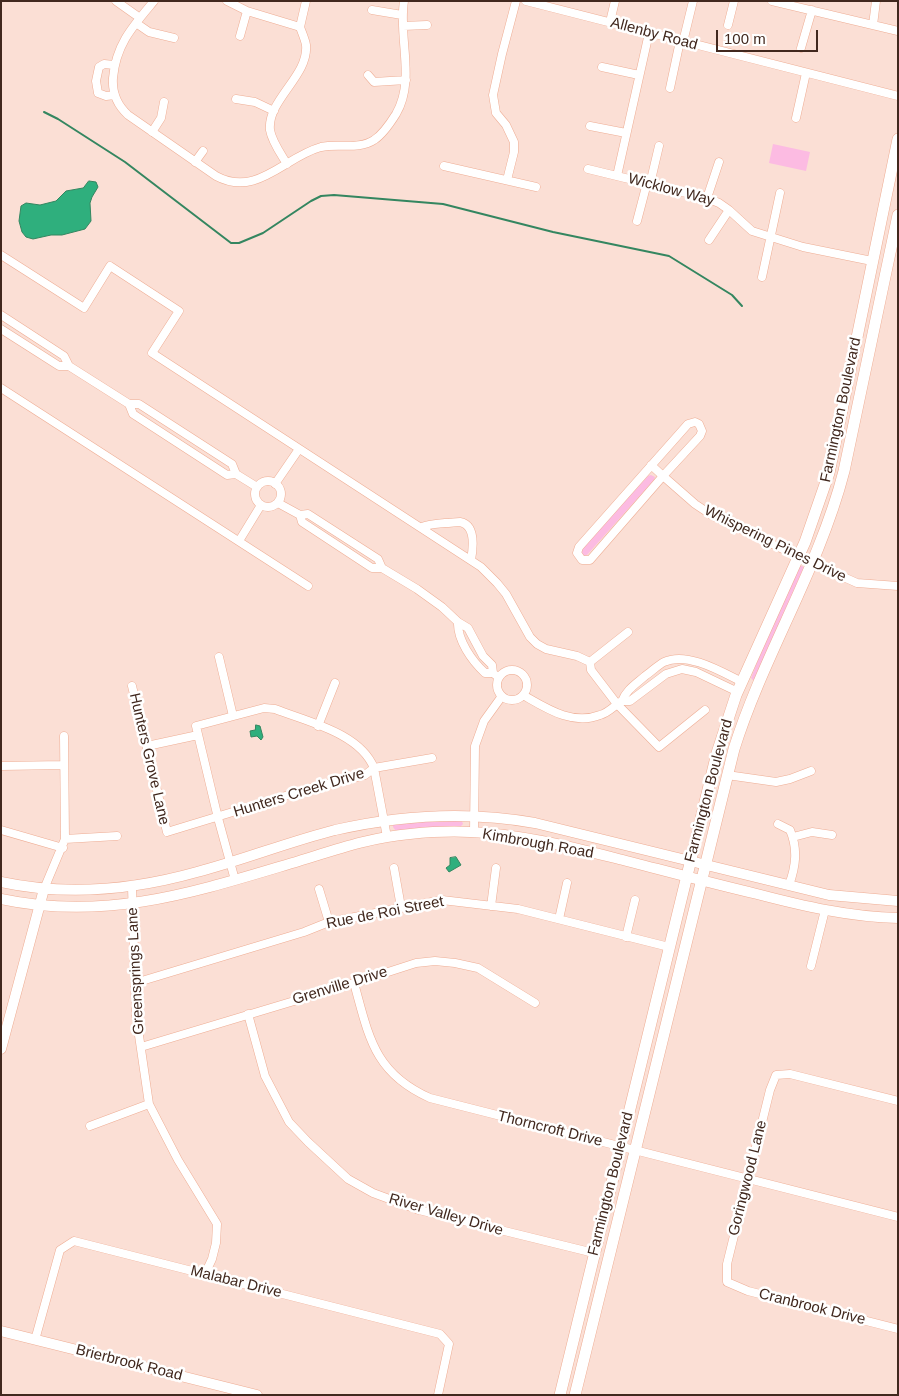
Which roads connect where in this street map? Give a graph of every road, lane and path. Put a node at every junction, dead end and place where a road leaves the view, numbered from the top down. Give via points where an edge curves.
1 (116, 1) edge
2 (154, 1) edge
3 (306, 1) edge
4 (404, 1) edge
5 (516, 1) edge
6 (526, 1) edge
7 (615, 1) edge
8 (693, 1) edge
9 (734, 1) edge
10 (772, 1) edge
11 (876, 1) edge
12 (228, 2) edge
13 (372, 10) dead end
14 (812, 10) junction
15 (247, 11) junction
16 (402, 15) junction
17 (138, 20) junction
18 (610, 22) junction
19 (427, 25) dead end
20 (728, 25) dead end
21 (873, 25) junction
22 (403, 26) junction
23 (300, 27) junction
24 (898, 31) edge
25 (649, 33) junction
26 (240, 36) dead end
27 (174, 38) dead end
28 (682, 42) junction
29 (801, 48) dead end
30 (114, 65) junction
31 (602, 67) dead end
32 (806, 73) junction
33 (368, 75) dead end
34 (639, 75) junction
35 (406, 80) junction
36 (670, 88) dead end
37 (114, 95) junction
38 (898, 96) edge
39 (236, 100) dead end
40 (164, 102) dead end
41 (274, 110) junction
42 (796, 118) dead end
43 (590, 126) dead end
44 (152, 132) junction
45 (626, 133) junction
46 (898, 139) edge
47 (659, 146) dead end
48 (203, 151) dead end
49 (195, 162) junction
50 (719, 162) dead end
51 (287, 164) junction
52 (444, 166) dead end
53 (588, 168) dead end
54 (617, 176) junction
55 (506, 180) junction
56 (648, 184) junction
57 (536, 187) dead end
58 (780, 193) dead end
59 (708, 198) junction
60 (729, 210) junction
61 (898, 215) edge
62 (637, 220) dead end
63 (770, 237) junction
64 (709, 240) dead end
65 (1, 255) edge
66 (879, 262) junction
67 (762, 277) dead end
68 (1, 315) edge
69 (1, 329) edge
70 (69, 366) junction
71 (1, 388) edge
72 (299, 449) junction
73 (651, 465) junction
74 (664, 476) junction
75 (275, 484) junction
76 (257, 487) junction
77 (278, 503) junction
78 (261, 505) junction
79 (422, 527) junction
80 (239, 542) junction
81 (798, 556) junction
82 (471, 560) junction
83 (812, 563) junction
84 (308, 586) dead end
85 (898, 586) edge
86 (458, 622) junction
87 (628, 632) dead end
88 (483, 655) junction
89 (219, 658) dead end
90 (474, 660) junction
91 (590, 662) junction
92 (495, 675) junction
93 (335, 683) dead end
94 (132, 686) dead end
95 (747, 687) junction
96 (523, 695) junction
97 (502, 696) junction
98 (619, 703) junction
99 (706, 710) dead end
100 (233, 716) junction
101 (318, 726) junction
102 (198, 735) junction
103 (64, 736) dead end
104 (147, 746) junction
105 (432, 758) dead end
106 (64, 765) junction
107 (1, 766) edge
108 (374, 768) junction
109 (811, 771) dead end
110 (727, 775) junction
111 (475, 816) junction
112 (218, 818) junction
113 (384, 821) junction
114 (778, 824) dead end
115 (1, 830) edge
116 (167, 832) joint
117 (474, 832) junction
118 (832, 835) dead end
119 (117, 836) dead end
120 (387, 837) junction
121 (793, 838) junction
122 (65, 839) junction
123 (63, 848) junction
124 (690, 861) junction
125 (229, 862) junction
126 (706, 864) junction
127 (394, 868) dead end
128 (496, 868) dead end
129 (686, 877) junction
130 (235, 880) junction
131 (702, 881) junction
132 (1, 882) edge
133 (567, 883) dead end
134 (789, 885) junction
135 (132, 887) junction
136 (44, 888) junction
137 (319, 889) dead end
138 (1, 899) edge
139 (635, 900) dead end
140 (898, 902) edge
141 (133, 904) junction
142 (40, 905) junction
143 (491, 906) junction
144 (401, 907) junction
145 (825, 910) junction
146 (898, 918) edge
147 (559, 919) junction
148 (329, 922) junction
149 (626, 937) junction
150 (669, 947) junction
151 (811, 966) dead end
152 (135, 983) junction
153 (354, 983) junction
154 (535, 1002) dead end
155 (248, 1014) junction
156 (141, 1047) junction
157 (1, 1049) edge
158 (898, 1101) edge
159 (149, 1104) junction
160 (90, 1126) dead end
161 (620, 1147) junction
162 (635, 1150) junction
163 (748, 1179) junction
164 (898, 1217) edge
165 (594, 1253) junction
166 (609, 1257) junction
167 (205, 1274) junction
168 (727, 1282) joint
169 (898, 1329) edge
170 (1, 1331) edge
171 (35, 1340) junction
172 (233, 1392) edge
173 (257, 1395) edge
174 (438, 1395) edge
175 (560, 1395) edge
176 (575, 1395) edge

1 - 17 street
2 - 17 street
3 - 23 street
4 - 16 street
5 - 55 street via 493,95 496,113 514,142
6 - 18 street, Allenby Road
7 - 18 street
8 - 28 street
9 - 20 street
10 - 14 street
11 - 21 street
12 - 15 street
13 - 16 street
14 - 21 street
14 - 29 street
15 - 23 street
15 - 26 street
16 - 22 street
17 - 27 street via 149,32
17 - 30 street via 121,45
18 - 25 street, Allenby Road
19 - 22 street
21 - 24 street
22 - 35 street
23 - 41 street via 306,46 304,59
25 - 28 street, Allenby Road
25 - 34 street
28 - 32 street, Allenby Road
28 - 36 street
30 - 37 street
30 - 37 street via 99,67 96,86 98,94
31 - 34 street
32 - 38 street, Allenby Road
32 - 42 street
33 - 35 street via 374,82
34 - 45 street
35 - 51 street via 396,114 374,140 323,147
37 - 44 street via 123,111
39 - 41 street via 255,102
40 - 44 street via 161,118
41 - 51 street via 270,124 272,135
43 - 45 street
44 - 49 street
45 - 54 street
46 - 66 main road, Farmington Boulevard
47 - 56 street
48 - 49 street
49 - 51 street via 221,179 241,183 261,179
50 - 59 street
52 - 55 street
53 - 54 street, Wicklow Way
54 - 56 street, Wicklow Way
55 - 57 street
56 - 59 street, Wicklow Way
56 - 62 street
58 - 63 street
59 - 60 street, Wicklow Way
60 - 63 street, Wicklow Way via 752,231
60 - 64 street
61 - 66 main road, Farmington Boulevard
63 - 66 street, Wicklow Way via 802,247
63 - 67 street
65 - 72 street via 84,308 110,266 172,306 179,311 152,353
66 - 81 main road, Farmington Boulevard via 829,473
66 - 83 main road, Farmington Boulevard via 873,334 843,478
68 - 70 street via 64,356
69 - 70 street via 59,366
70 - 76 street via 129,404 139,404 232,464 236,474
71 - 80 street
72 - 75 street
72 - 79 street
73 - 74 street, Whispering Pines Drive
73 - 74 street via 688,424 700,424 700,436
73 - 74 street via 579,547 577,553 582,560 590,560
74 - 81 street, Whispering Pines Drive via 713,516
75 - 76 street via 267,481
75 - 77 street via 281,495
76 - 78 street via 255,497
77 - 78 street via 271,507
77 - 86 street via 300,515 308,514 378,559 382,568 432,599
78 - 80 street
79 - 82 street
79 - 82 street via 455,522 467,525 471,532
80 - 84 street
81 - 83 street, Whispering Pines Drive
81 - 95 main road, Farmington Boulevard via 769,621
82 - 91 street via 506,594 537,644 546,650
83 - 85 street, Whispering Pines Drive via 857,583
83 - 95 main road, Farmington Boulevard
86 - 88 street via 468,628
86 - 90 street via 458,632
87 - 91 street
88 - 90 street
88 - 92 street via 492,665
89 - 100 street
90 - 92 street via 485,673
91 - 98 street via 591,670
92 - 96 street via 512,669 522,672 527,681
92 - 97 street
93 - 101 street
94 - 104 street, Hunters Grove Lane
95 - 98 street via 682,669 666,674 630,702
95 - 98 street via 704,664 672,660 624,693
95 - 110 main road, Farmington Boulevard via 740,730
95 - 124 main road, Farmington Boulevard via 717,752
96 - 97 street via 515,700
96 - 98 street via 560,715 576,718 600,716
97 - 111 street via 484,721 474,746
98 - 99 street via 659,747
100 - 101 street via 264,708
100 - 102 street via 196,726
101 - 108 street via 349,739 370,759
102 - 104 street
102 - 112 street
103 - 106 street
104 - 116 street, Hunters Grove Lane
105 - 108 street, Hunters Creek Drive
106 - 107 street
106 - 122 street
108 - 112 street, Hunters Creek Drive via 366,775 318,786
108 - 113 street
109 - 110 street via 776,782
110 - 126 main road, Farmington Boulevard
111 - 113 street, Kimbrough Road
111 - 117 street
111 - 124 street, Kimbrough Road via 534,823
112 - 116 street, Hunters Creek Drive
112 - 125 street
113 - 120 street
113 - 125 street, Kimbrough Road via 334,830
114 - 121 street via 790,830
115 - 123 street
117 - 120 street, Kimbrough Road
117 - 129 street, Kimbrough Road via 527,838 584,850
118 - 121 street via 812,832
119 - 122 street
120 - 130 street, Kimbrough Road
121 - 134 street via 796,856
122 - 123 street
123 - 136 street
124 - 126 street, Kimbrough Road
124 - 129 main road, Farmington Boulevard
125 - 130 street
125 - 135 street, Kimbrough Road
126 - 131 main road, Farmington Boulevard
126 - 134 street, Kimbrough Road
127 - 144 street
128 - 143 street
129 - 131 street, Kimbrough Road
129 - 150 main road, Farmington Boulevard
130 - 141 street, Kimbrough Road
131 - 145 street, Kimbrough Road
131 - 162 main road, Farmington Boulevard
132 - 136 street, Kimbrough Road
133 - 147 street
134 - 140 street, Kimbrough Road via 829,895
135 - 136 street, Kimbrough Road via 96,890
135 - 141 street, Greensprings Lane
136 - 142 street
137 - 148 street
138 - 142 street, Kimbrough Road
139 - 149 street
141 - 142 street, Kimbrough Road via 94,907
141 - 152 street, Greensprings Lane
142 - 157 street
143 - 144 street, Rue de Roi Street via 442,900
143 - 147 street, Rue de Roi Street
144 - 148 street, Rue de Roi Street
145 - 146 street, Kimbrough Road
145 - 151 street
147 - 149 street, Rue de Roi Street
148 - 152 street, Rue de Roi Street
149 - 150 street, Rue de Roi Street
150 - 161 main road, Farmington Boulevard
152 - 156 street, Greensprings Lane
153 - 154 street, Grenville Drive via 416,962 455,963 478,968
153 - 155 street, Grenville Drive
153 - 161 street, Thorncroft Drive via 370,1037 385,1066 410,1090
155 - 156 street, Grenville Drive
155 - 165 street, River Valley Drive via 266,1076 289,1122 348,1179 373,1193 419,1210
156 - 159 street, Greensprings Lane
158 - 163 street, Goringwood Lane via 790,1074 776,1075
159 - 160 street
159 - 167 street, Greensprings Lane via 217,1224 216,1243
161 - 162 street, Thorncroft Drive
161 - 165 main road, Farmington Boulevard
162 - 163 street, Thorncroft Drive
162 - 166 main road, Farmington Boulevard
163 - 164 street, Thorncroft Drive
163 - 168 street, Goringwood Lane via 727,1264
165 - 166 street
165 - 175 main road, Farmington Boulevard
166 - 176 main road, Farmington Boulevard
167 - 171 street, Malabar Drive via 74,1241 60,1250
167 - 174 street, Malabar Drive via 440,1334 449,1344
168 - 169 street, Cranbrook Drive via 748,1291
170 - 171 street, Brierbrook Road
171 - 172 street, Brierbrook Road
172 - 173 street, Brierbrook Road

